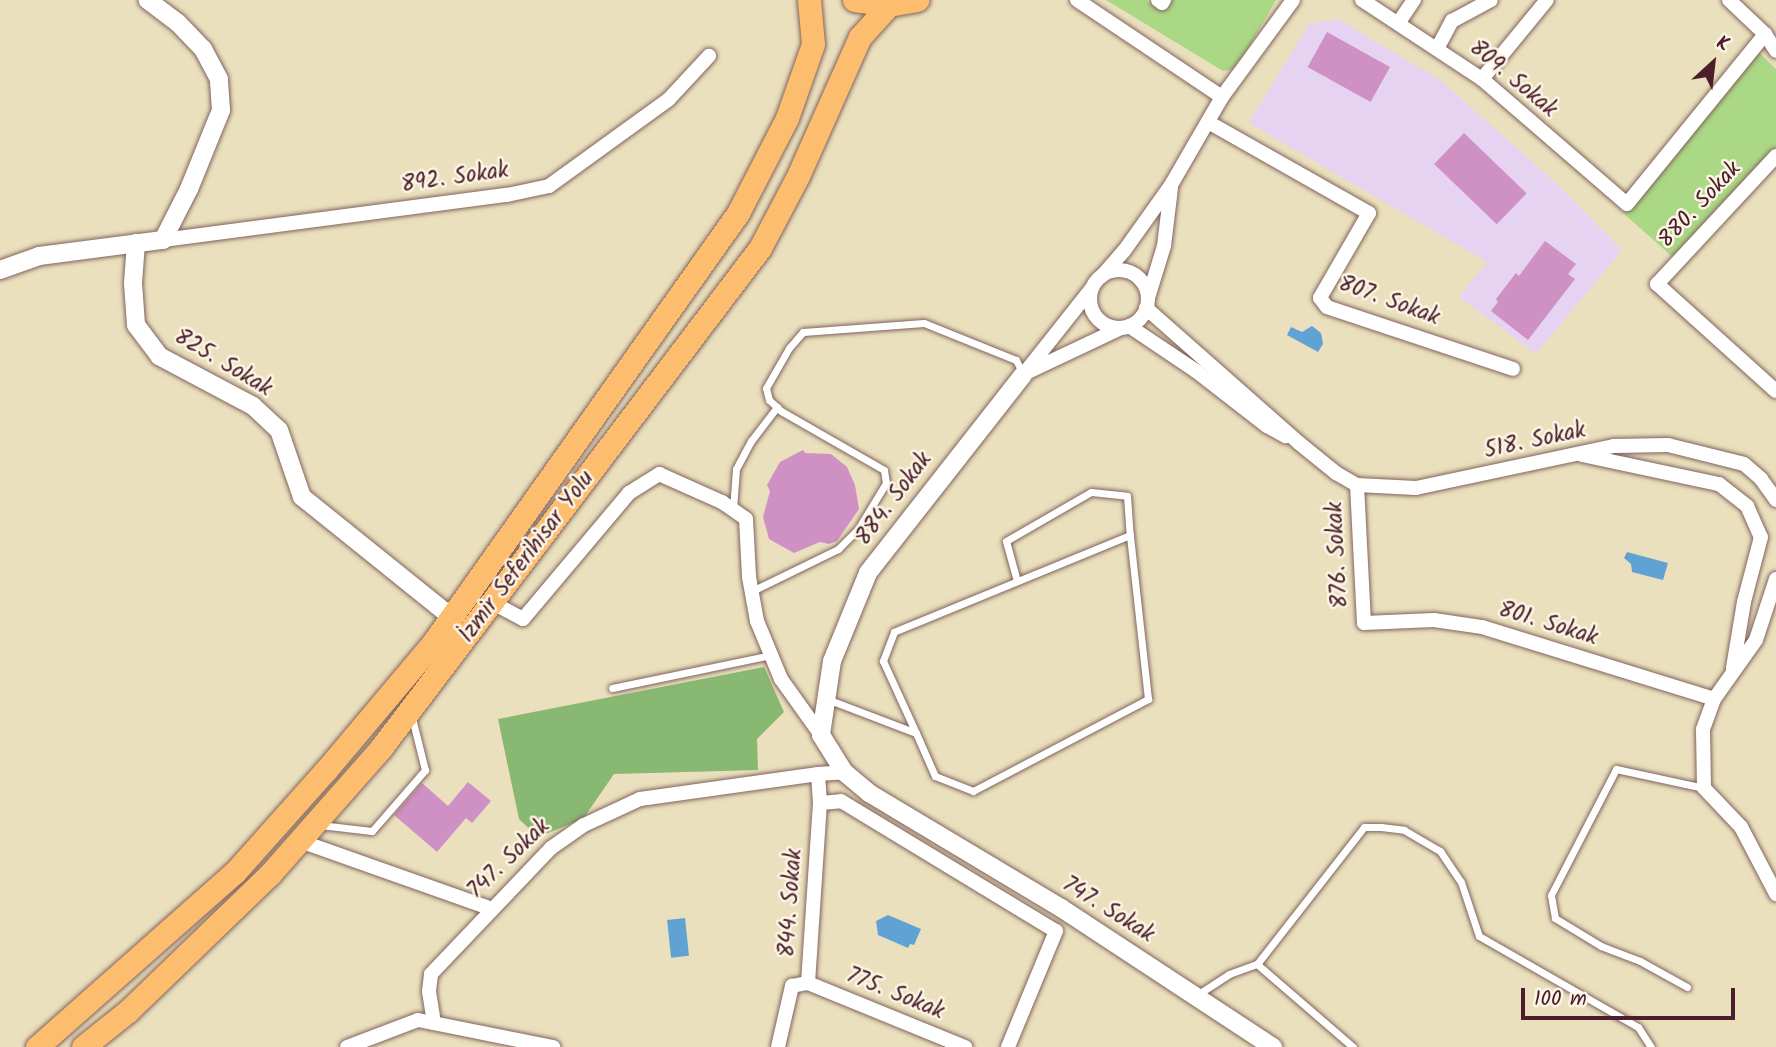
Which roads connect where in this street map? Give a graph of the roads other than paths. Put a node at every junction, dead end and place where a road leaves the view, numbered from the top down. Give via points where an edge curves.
1 (148, 0) edge
2 (810, 0) edge
3 (855, 0) edge
4 (918, 0) edge
5 (1293, 0) edge
6 (1414, 0) edge
7 (1492, 0) edge
8 (1547, 0) edge
9 (1729, 0) edge
10 (1078, 1) edge
11 (1371, 3) edge
12 (889, 5) junction
13 (1399, 22) junction
14 (1765, 34) junction
15 (1438, 47) junction
16 (1776, 51) edge
17 (709, 56) dead end
18 (1482, 79) junction
19 (1223, 97) junction
20 (1208, 122) junction
21 (1776, 156) edge
22 (1171, 185) junction
23 (163, 240) junction
24 (136, 243) junction
25 (2, 267) edge
26 (1102, 276) junction
27 (1092, 288) junction
28 (1147, 304) junction
29 (1125, 327) junction
30 (1513, 369) dead end
31 (1023, 375) junction
32 (1776, 391) edge
33 (777, 407) junction
34 (1299, 443) junction
35 (1580, 455) junction
36 (1357, 485) junction
37 (1776, 500) edge
38 (733, 510) junction
39 (1130, 534) junction
40 (1776, 579) edge
41 (1017, 581) junction
42 (751, 591) junction
43 (493, 603) junction
44 (451, 617) junction
45 (1364, 623) joint
46 (771, 655) junction
47 (1732, 671) junction
48 (612, 688) dead end
49 (826, 699) junction
50 (1714, 699) junction
51 (410, 710) junction
52 (916, 733) junction
53 (821, 735) junction
54 (845, 772) junction
55 (818, 774) junction
56 (1704, 788) junction
57 (820, 803) junction
58 (308, 833) junction
59 (1776, 894) edge
60 (492, 909) junction
61 (1257, 964) junction
62 (808, 983) junction
63 (1687, 987) dead end
64 (1196, 995) junction
65 (434, 1023) junction
66 (352, 1046) edge
67 (37, 1047) edge
68 (83, 1047) edge
69 (553, 1047) edge
70 (778, 1047) edge
71 (965, 1047) edge
72 (1008, 1047) edge
73 (1273, 1047) edge
74 (1353, 1047) edge
75 (1651, 1047) edge

1 - 23 street via 203,49 219,79 220,110
2 - 44 main road, İzmir Seferihisar Yolu via 813,44 787,118 738,213
3 - 12 highway
4 - 12 highway
5 - 19 street
6 - 13 street
7 - 15 street via 1452,21
8 - 18 street
9 - 14 street
10 - 19 street
11 - 13 street, 809. Sokak
12 - 43 main road, İzmir Seferihisar Yolu via 860,37 798,176 760,248
13 - 15 street, 809. Sokak
14 - 16 street
14 - 18 street, 809. Sokak via 1627,204
15 - 18 street, 809. Sokak
17 - 23 street, 892. Sokak via 669,99 549,186
19 - 20 street
20 - 22 street
20 - 30 street, 807. Sokak via 1369,213 1320,299 1327,307
21 - 32 street, 880. Sokak via 1657,284
22 - 26 street
22 - 28 street via 1164,246
23 - 24 street
24 - 25 street via 39,256
24 - 44 street, 825. Sokak via 136,325 159,356 253,406 279,430 302,497
26 - 27 street
26 - 28 street via 1119,270 1136,276 1146,290
27 - 29 street via 1095,316 1111,327
27 - 31 street, 884. Sokak
28 - 29 street
28 - 34 street, 518. Sokak
29 - 31 street
29 - 34 street, 518. Sokak via 1196,371 1267,426
31 - 33 lane via 1016,360 925,323 828,328 803,332 789,348 766,388
31 - 49 street, 884. Sokak via 868,573 832,662
33 - 38 lane via 736,469
33 - 42 lane via 884,470 886,483 858,529 838,549
34 - 36 street, 518. Sokak
35 - 36 street, 518. Sokak via 1416,488
35 - 37 street, 518. Sokak via 1614,446 1668,445 1716,455 1744,464
35 - 47 street via 1719,484 1747,506 1761,537
36 - 45 street, 876. Sokak
38 - 42 street via 746,519
38 - 43 street via 659,474 629,493 523,619
39 - 41 lane
39 - 41 lane via 1127,496 1091,492 1006,541
39 - 52 lane via 1148,699 973,791 934,776
40 - 47 street via 1756,640
41 - 52 lane via 894,632 883,661
42 - 46 street
43 - 51 main road, İzmir Seferihisar Yolu
44 - 67 main road, İzmir Seferihisar Yolu via 335,760 235,872
45 - 50 street, 801. Sokak via 1434,620 1482,627
46 - 48 lane
46 - 53 street via 781,679
47 - 50 street
49 - 52 lane
49 - 53 street, 884. Sokak
50 - 56 street via 1703,730
51 - 58 main road, İzmir Seferihisar Yolu
51 - 58 lane via 425,770 372,831
53 - 54 street
54 - 55 street
54 - 64 street, 747. Sokak via 869,793
55 - 57 street, 844. Sokak
55 - 60 street, 747. Sokak via 640,799 584,825 551,848
56 - 59 street via 1741,828
56 - 63 lane via 1616,769 1551,895 1555,918 1601,946
57 - 62 street, 844. Sokak
57 - 72 street via 841,801 1056,931
58 - 60 street
58 - 68 main road, İzmir Seferihisar Yolu via 128,1011
60 - 65 street, 747. Sokak via 431,974
61 - 64 lane via 1229,974
61 - 74 lane
61 - 75 lane via 1364,827 1404,830 1440,850 1461,882 1479,936 1638,1027
62 - 70 street, 844. Sokak via 792,986
62 - 71 street, 775. Sokak
64 - 73 street, 747. Sokak
65 - 66 street via 418,1020
65 - 69 street

